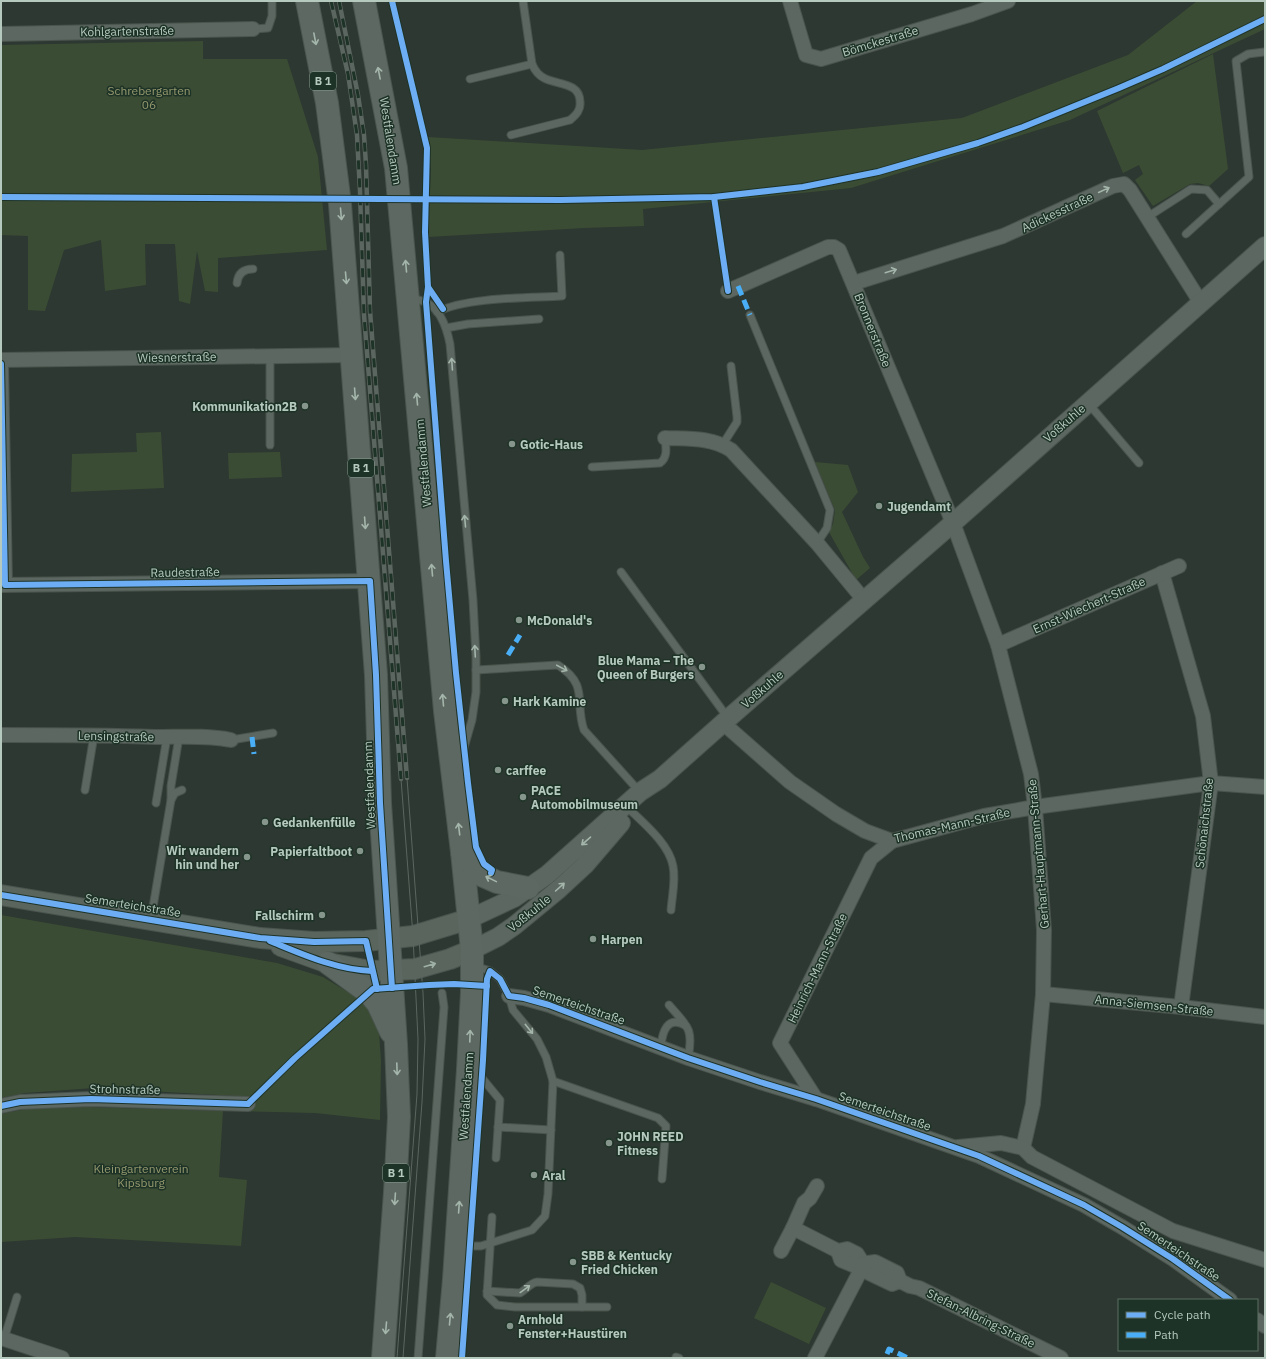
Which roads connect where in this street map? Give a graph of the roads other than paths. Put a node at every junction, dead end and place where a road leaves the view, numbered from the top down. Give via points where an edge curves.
1 (272, 1) edge
2 (307, 1) edge
3 (364, 1) edge
4 (523, 1) edge
5 (790, 1) edge
6 (1008, 1) edge
7 (253, 29) joint
8 (1, 34) edge
9 (1264, 52) edge
10 (532, 64) junction
11 (470, 79) dead end
12 (511, 135) dead end
13 (1219, 204) junction
14 (1146, 218) junction
15 (1186, 234) dead end
16 (1265, 246) edge
17 (560, 255) dead end
18 (253, 268) dead end
19 (237, 283) dead end
20 (854, 283) junction
21 (728, 291) dead end
22 (409, 297) junction
23 (1201, 303) junction
24 (437, 312) junction
25 (750, 315) dead end
26 (539, 319) dead end
27 (446, 328) junction
28 (352, 355) junction
29 (270, 356) junction
30 (1, 360) edge
31 (1, 364) edge
32 (731, 366) dead end
33 (1088, 402) junction
34 (665, 438) joint
35 (723, 444) junction
36 (270, 445) dead end
37 (1139, 463) dead end
38 (592, 467) dead end
39 (953, 523) junction
40 (817, 543) junction
41 (1179, 566) dead end
42 (621, 572) dead end
43 (1162, 573) junction
44 (370, 581) junction
45 (3, 585) edge
46 (864, 600) junction
47 (998, 645) junction
48 (476, 670) junction
49 (725, 721) junction
50 (273, 733) dead end
51 (1, 735) edge
52 (94, 735) junction
53 (173, 737) junction
54 (231, 740) joint
55 (660, 779) junction
56 (1211, 783) junction
57 (454, 785) junction
58 (1265, 787) edge
59 (85, 790) dead end
60 (182, 790) dead end
61 (640, 792) junction
62 (171, 800) junction
63 (156, 803) dead end
64 (1036, 807) junction
65 (628, 809) junction
66 (892, 841) junction
67 (462, 852) junction
68 (528, 888) junction
69 (1, 895) edge
70 (671, 910) dead end
71 (151, 919) junction
72 (469, 919) junction
73 (260, 938) junction
74 (389, 938) junction
75 (472, 958) junction
76 (328, 963) junction
77 (392, 970) junction
78 (442, 993) dead end
79 (1043, 994) junction
80 (509, 996) junction
81 (669, 1005) dead end
82 (1181, 1007) junction
83 (1265, 1017) edge
84 (687, 1027) junction
85 (396, 1044) junction
86 (661, 1047) junction
87 (688, 1058) junction
88 (468, 1069) junction
89 (553, 1080) junction
90 (816, 1098) junction
91 (248, 1104) dead end
92 (1, 1106) edge
93 (498, 1127) junction
94 (551, 1130) junction
95 (956, 1147) junction
96 (1023, 1148) junction
97 (496, 1158) dead end
98 (662, 1179) dead end
99 (817, 1186) dead end
100 (492, 1217) dead end
101 (793, 1228) junction
102 (491, 1243) junction
103 (456, 1246) junction
104 (781, 1251) dead end
105 (1265, 1260) edge
106 (864, 1264) junction
107 (487, 1291) junction
108 (17, 1297) dead end
109 (1229, 1299) edge
110 (582, 1307) junction
111 (607, 1307) dead end
112 (2, 1338) edge
113 (62, 1358) edge
114 (383, 1358) edge
115 (418, 1358) edge
116 (447, 1358) edge
117 (815, 1358) edge
118 (1061, 1358) edge

1 - 7 lane via 272,16 268,28
2 -> 28 main road, Westfalendamm / B 1 via 327,103 335,161
22 -> 3 main road, Westfalendamm via 396,168
4 - 10 lane
5 - 6 street, Bömckestraße via 806,55 821,59
7 - 8 street, Kohlgartenstraße
9 - 13 lane via 1248,54 1236,61 1249,178
10 - 11 lane
10 - 12 lane via 537,73 545,79 568,85 576,90 580,106 570,120
13 - 14 lane via 1207,190 1191,189
13 - 15 lane
20 -> 14 street, Adickesstraße via 1003,236 1113,186 1124,184
14 - 23 street, Adickesstraße
16 - 23 street, Voßkuhle
17 - 24 lane via 562,296 468,303
18 - 19 lane via 242,271
20 - 21 street, Bronnerstraße via 839,250 828,247
20 - 39 street, Bronnerstraße
22 - 24 lane via 426,302
57 -> 22 main road, Westfalendamm via 444,711
23 - 33 street, Voßkuhle
24 - 27 lane
25 - 40 lane via 830,510 827,528
26 - 27 lane
48 -> 27 lane via 473,600 450,344
28 - 29 street, Wiesnerstraße
28 -> 44 main road, Westfalendamm / B 1
29 - 30 street, Wiesnerstraße
29 - 36 lane
31 - 45 street
32 - 35 lane via 738,417
33 - 37 lane
33 - 39 street, Voßkuhle
34 - 35 street via 703,439
34 - 38 lane via 666,454 660,463
35 - 40 street
39 - 46 street, Voßkuhle
39 - 47 street, Gerhart-Hauptmann-Straße
40 - 46 street
41 - 43 street, Ernst-Wiechert-Straße
42 - 49 lane
43 - 47 street, Ernst-Wiechert-Straße
43 - 56 street, Schönaichstraße via 1203,716
44 - 45 street, Raudestraße
44 - 74 main road, Westfalendamm / B 1
46 - 49 street, Voßkuhle
47 - 64 street, Gerhart-Hauptmann-Straße via 1031,774
48 - 57 lane via 472,720
48 -> 61 lane via 558,665 568,671 577,682 584,730
49 - 55 street, Voßkuhle
49 - 66 street, Thomas-Mann-Straße via 790,782 865,831
50 - 54 lane
51 - 52 street, Lensingstraße
52 - 53 street, Lensingstraße
52 - 59 lane
53 - 54 street, Lensingstraße
53 - 62 lane
53 - 63 lane
55 - 61 street, Voßkuhle
55 - 65 street, Voßkuhle via 651,791
56 - 58 street, Thomas-Mann-Straße
56 - 64 street, Thomas-Mann-Straße
56 - 82 street, Schönaichstraße
67 -> 57 main road, Westfalendamm
60 - 62 lane
61 - 65 street, Voßkuhle
62 - 71 lane
64 - 66 street, Thomas-Mann-Straße via 984,816
64 - 79 street, Gerhart-Hauptmann-Straße via 1044,930
65 -> 68 street, Voßkuhle
65 - 70 lane via 667,851 673,866 674,880
75 -> 65 street, Voßkuhle via 559,889 585,865
66 - 90 street, Heinrich-Mann-Straße via 871,858 780,1043
68 -> 67 main road via 498,882 481,875
67 - 72 main road, Westfalendamm
68 - 72 street, Voßkuhle via 503,904
69 - 71 main road, Semerteichstraße
71 - 73 main road, Semerteichstraße
72 - 74 main road, Semerteichstraße via 424,933
72 - 75 main road, Westfalendamm
73 - 74 main road, Semerteichstraße via 314,942
73 - 76 main road, Semerteichstraße
74 - 77 main road, Westfalendamm / B 1
77 -> 75 main road, Semerteichstraße via 415,969 450,959
75 - 80 lane via 500,979
88 -> 75 main road, Westfalendamm
76 - 77 main road, Semerteichstraße via 365,970
76 - 85 main road via 369,993 378,1004
77 - 85 main road, Westfalendamm / B 1
78 - 115 lane via 444,1007
79 - 82 street, Anna-Siemsen-Straße
79 - 96 street, Gerhart-Hauptmann-Straße via 1033,1104
80 - 86 street, Semerteichstraße via 549,1005
80 -> 89 lane via 513,1010 537,1039
81 - 84 lane
82 - 83 street, Anna-Siemsen-Straße
84 - 86 lane via 679,1023 666,1026
84 - 87 lane via 691,1045
85 -> 114 main road, Westfalendamm / B 1 via 398,1124
86 - 87 street, Semerteichstraße
87 - 90 street, Semerteichstraße
88 - 93 lane via 482,1078 500,1100
103 -> 88 main road, Westfalendamm
89 - 94 lane
89 - 98 lane via 658,1118 666,1126
90 - 95 street, Semerteichstraße
91 - 92 street, Strohnstraße via 91,1099 20,1102
93 - 94 lane
93 - 97 lane
94 - 102 lane via 545,1216 532,1230
95 - 96 street, Semerteichstraße via 1001,1143
95 - 109 street, Semerteichstraße via 1084,1205 1173,1259
96 - 105 street, Semerteichstraße via 1032,1157 1173,1231
99 - 101 street via 804,1203
100 - 102 lane
101 - 104 street
101 - 106 street, Stefan-Albring-Straße via 838,1250 847,1249 857,1254
102 - 103 lane via 481,1246
102 - 107 lane
116 -> 103 main road, Westfalendamm
106 - 117 street
106 - 118 street, Stefan-Albring-Straße via 869,1274 892,1284 900,1281 919,1288
107 - 110 lane via 487,1295 497,1305
107 -> 110 lane via 520,1293 537,1282 573,1284 580,1288
108 - 112 lane
110 - 111 lane
112 - 113 street

